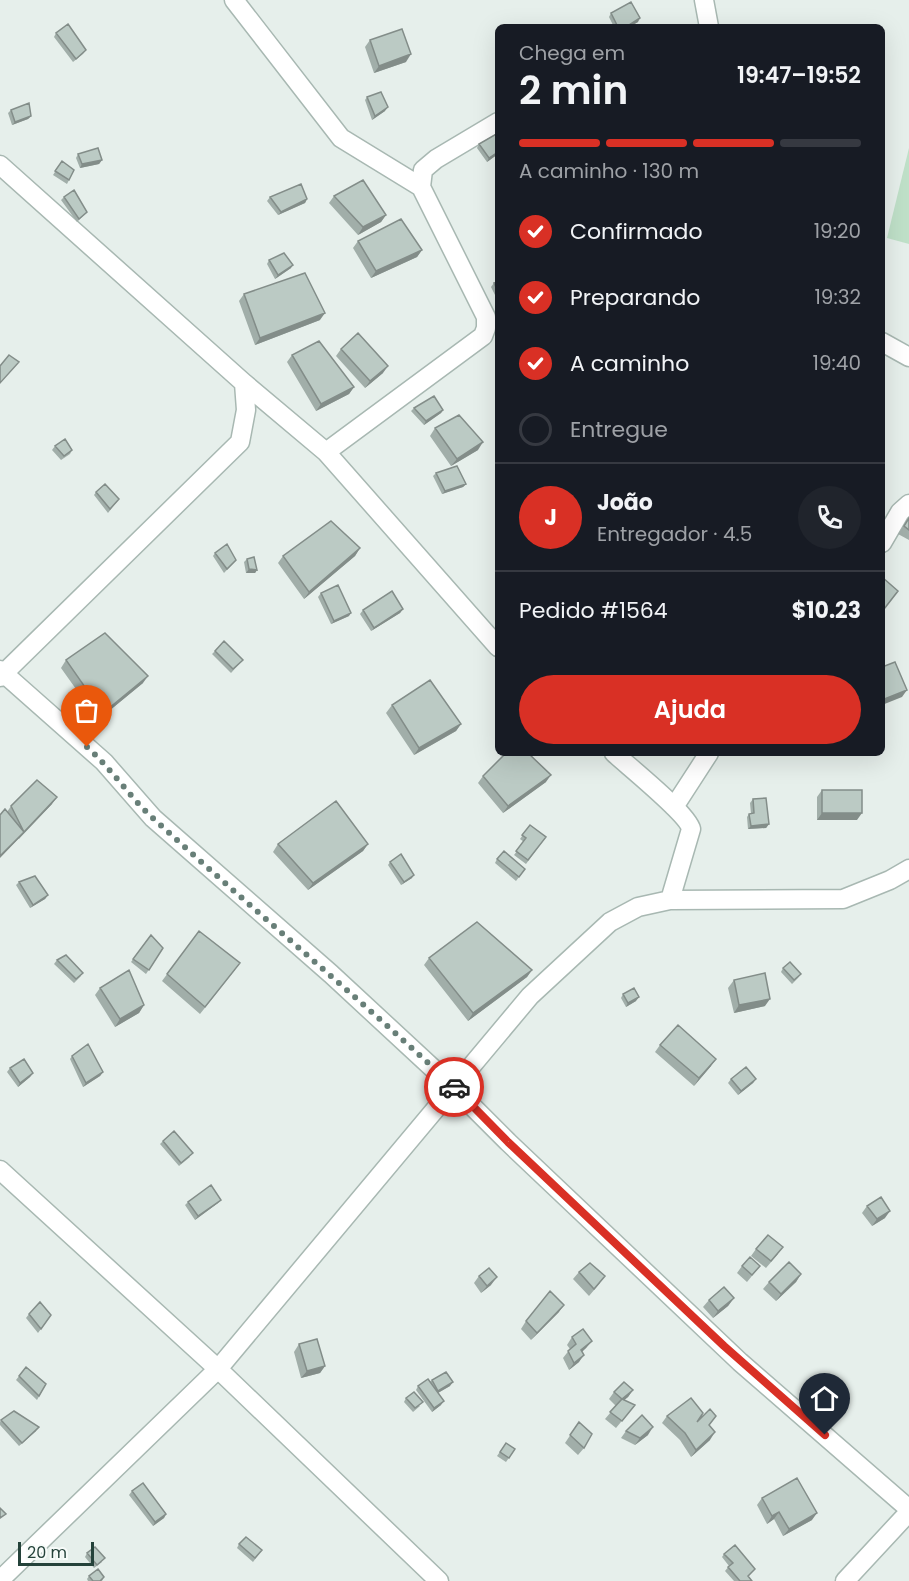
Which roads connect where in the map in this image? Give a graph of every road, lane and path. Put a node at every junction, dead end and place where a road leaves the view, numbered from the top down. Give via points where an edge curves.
1 (234, 0) edge
2 (704, 0) edge
3 (708, 24) edge
4 (495, 124) edge
5 (0, 165) edge
6 (421, 186) junction
7 (885, 344) edge
8 (909, 357) edge
9 (244, 383) junction
10 (327, 452) junction
11 (909, 504) edge
12 (885, 538) edge
13 (495, 644) edge
14 (1, 674) edge
15 (617, 756) edge
16 (708, 756) edge
17 (674, 807) junction
18 (909, 869) edge
19 (670, 900) junction
20 (453, 1086) junction
21 (0, 1170) edge
22 (218, 1369) junction
23 (909, 1510) edge
24 (0, 1580) edge
25 (439, 1581) edge
26 (844, 1581) edge

1 - 6 street via 342,138
2 - 3 street
4 - 6 street via 436,159 423,170
5 - 9 street
6 - 10 street via 486,317 486,328 483,336
7 - 8 street
9 - 10 street
9 - 14 street via 246,410 240,442
10 - 13 street
11 - 12 street
14 - 20 street via 104,762 153,818
15 - 17 street
16 - 17 street
17 - 19 street via 691,829
18 - 19 street via 843,898
19 - 20 street via 638,908 610,922 530,996
20 - 22 street
20 - 23 street via 740,1362
21 - 22 street
22 - 24 street
22 - 25 street
23 - 26 street

